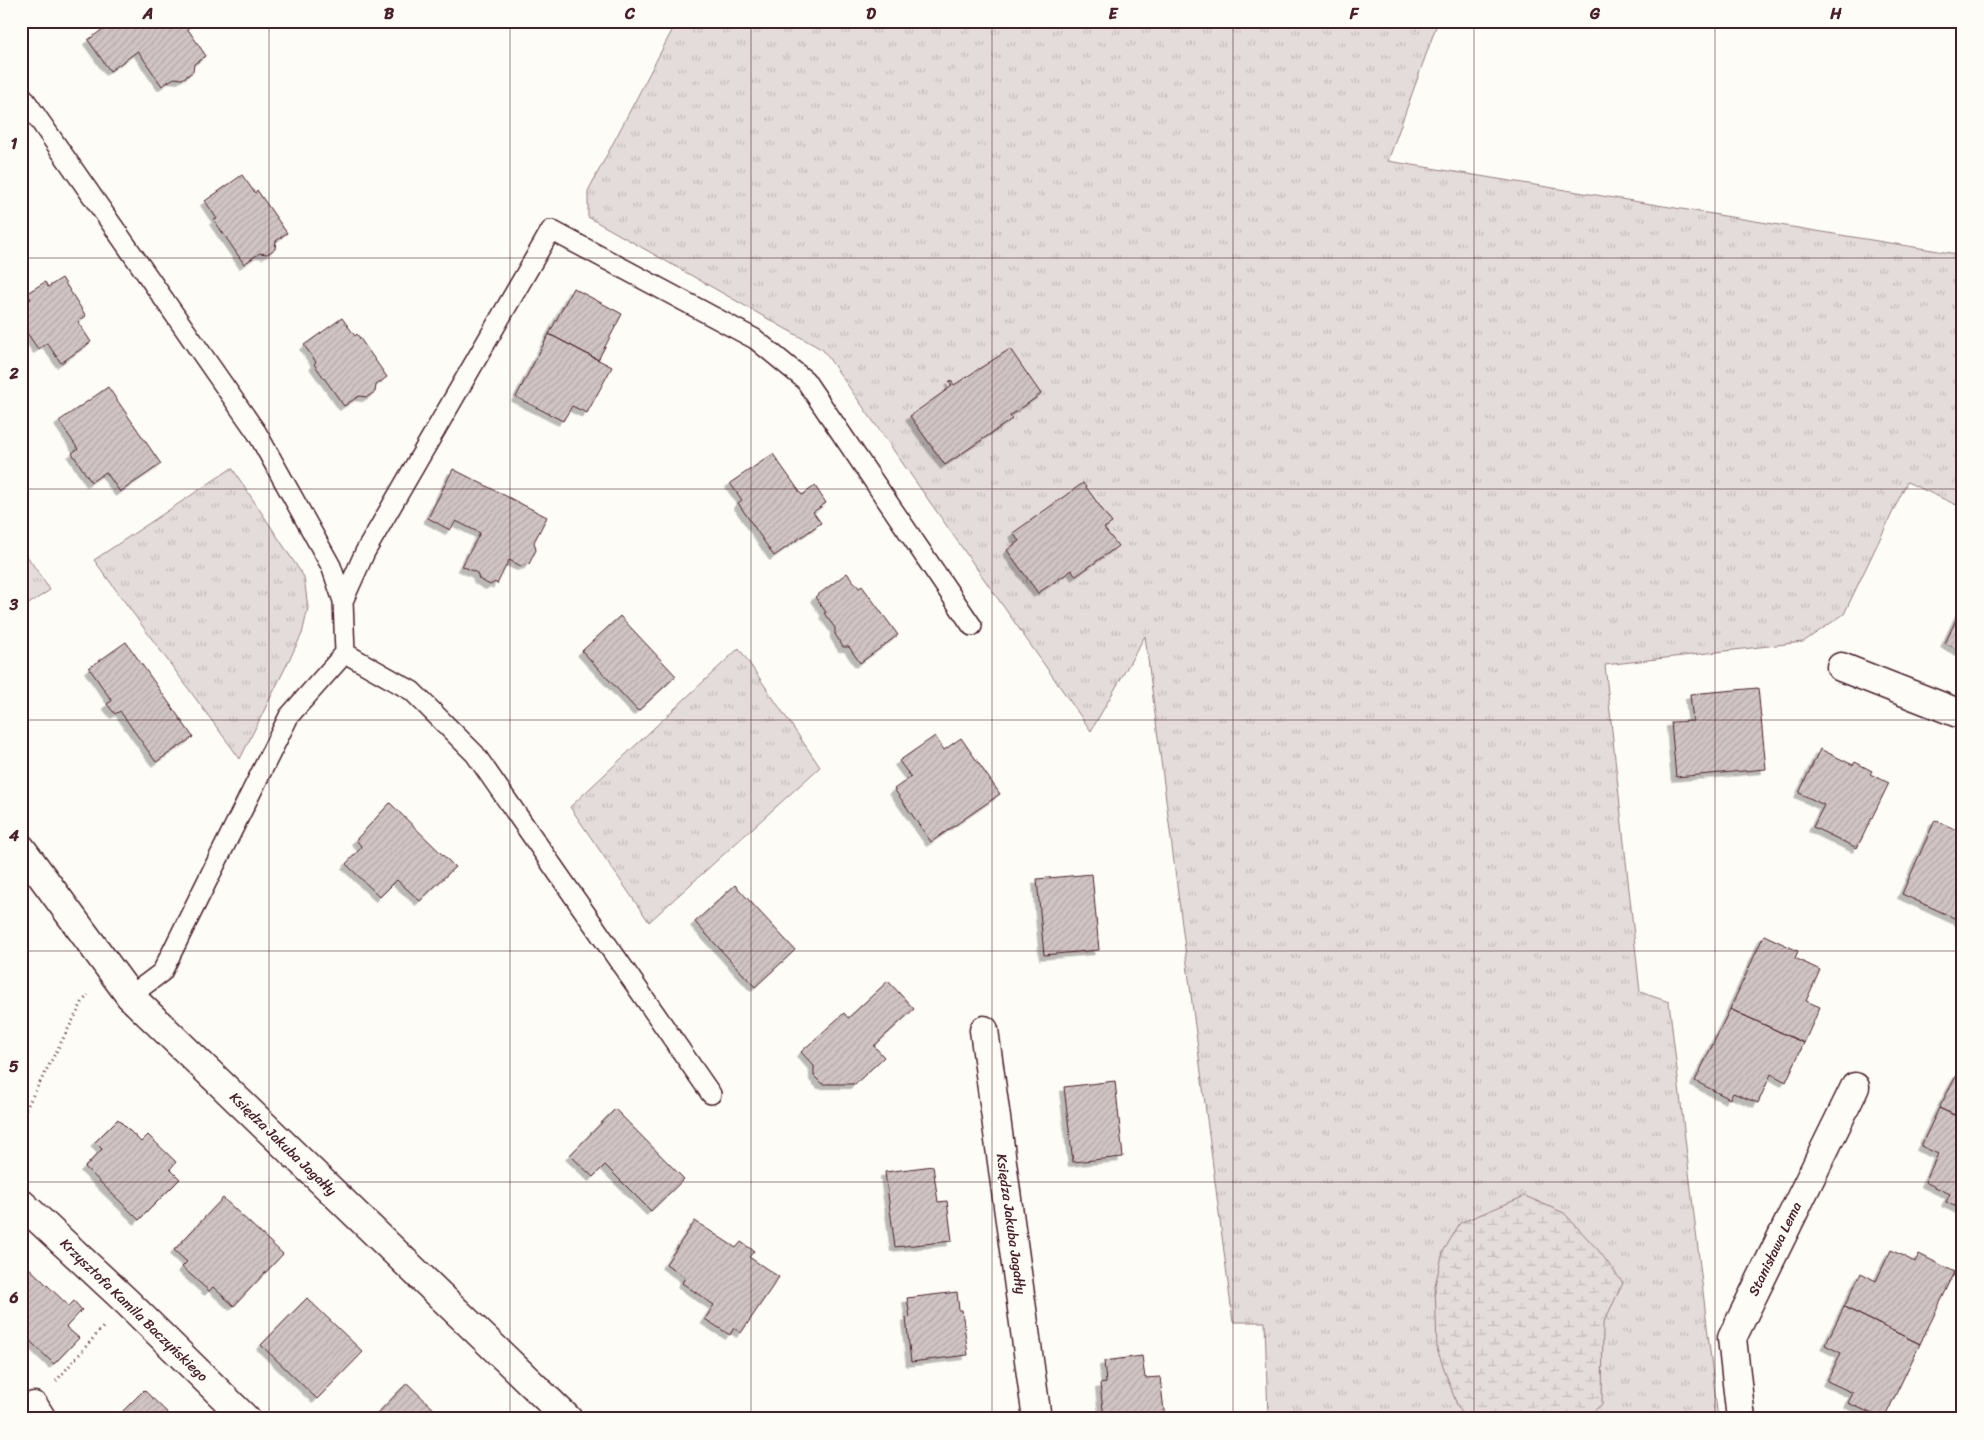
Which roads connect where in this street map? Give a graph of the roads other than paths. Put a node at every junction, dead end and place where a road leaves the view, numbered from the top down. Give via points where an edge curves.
1 (21, 94) edge
2 (343, 600) junction
3 (972, 626) dead end
4 (345, 653) junction
5 (1841, 667) dead end
6 (1963, 715) edge
7 (21, 848) edge
8 (130, 996) junction
9 (984, 1030) dead end
10 (1855, 1087) dead end
11 (711, 1094) dead end
12 (21, 1202) edge
13 (246, 1419) edge
14 (568, 1419) edge
15 (1037, 1419) edge
16 (1741, 1419) edge

1 - 2 lane via 257,433 331,566
2 - 3 lane via 365,552 551,230 755,339 805,380
2 - 4 lane
4 - 8 lane via 289,716 162,972
4 - 11 lane via 412,691 475,754
5 - 6 street
7 - 8 street, Księdza Jakuba Jagałły
8 - 14 street, Księdza Jakuba Jagałły
9 - 15 street, Księdza Jakuba Jagałły
10 - 16 street, Stanisława Lema via 1732,1338
12 - 13 street, Krzysztofa Kamila Baczyńskiego

